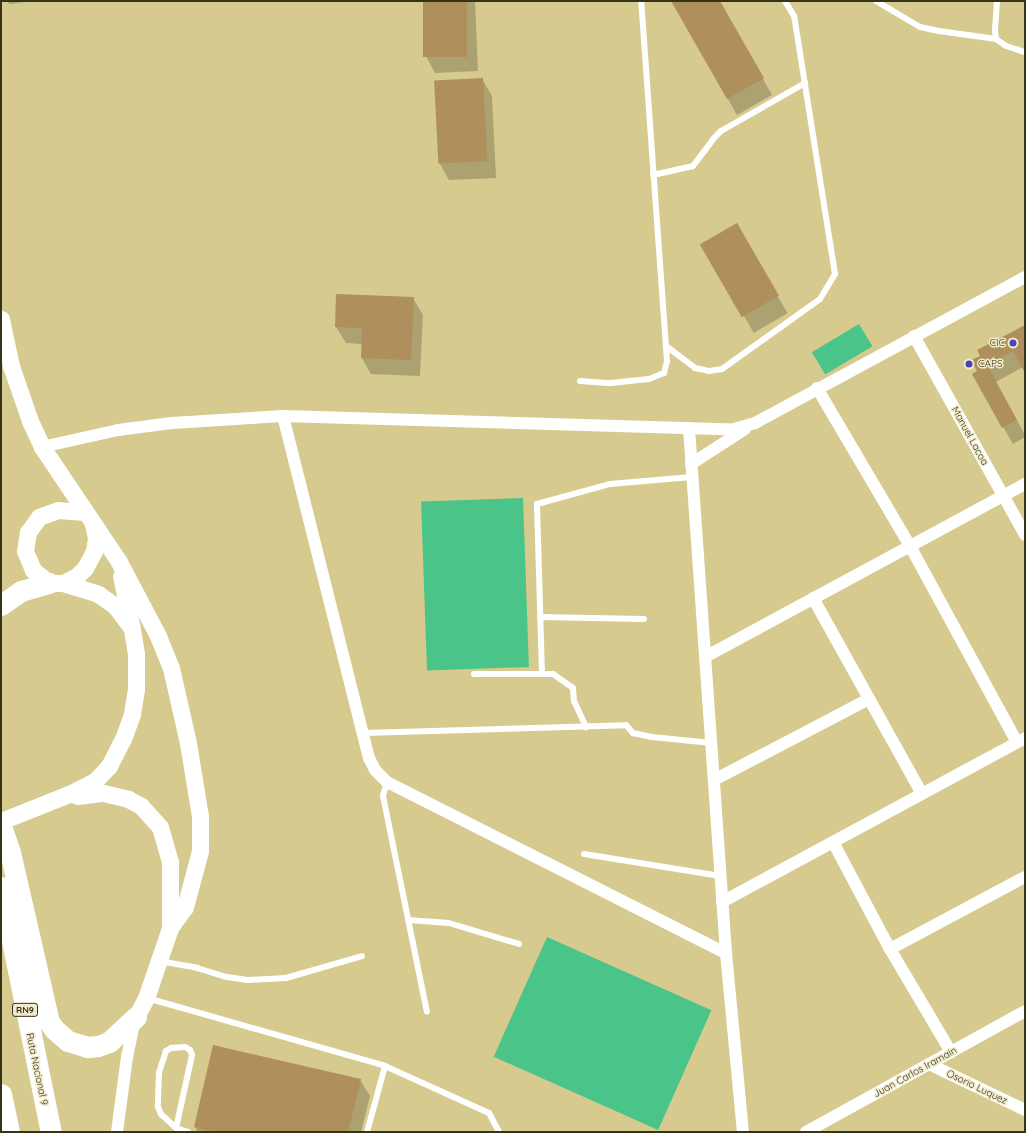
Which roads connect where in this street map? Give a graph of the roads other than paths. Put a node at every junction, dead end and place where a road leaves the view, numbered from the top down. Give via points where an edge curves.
1 (641, 1) edge
2 (785, 1) edge
3 (876, 1) edge
4 (997, 1) edge
5 (996, 39) junction
6 (1025, 52) edge
7 (805, 83) junction
8 (653, 175) junction
9 (1025, 277) edge
10 (1, 319) edge
11 (914, 336) junction
12 (666, 346) junction
13 (580, 381) dead end
14 (817, 388) junction
15 (283, 416) junction
16 (755, 423) junction
17 (689, 428) junction
18 (42, 447) junction
19 (692, 464) junction
20 (692, 477) junction
21 (1025, 484) edge
22 (1003, 496) junction
23 (89, 517) junction
24 (1025, 535) edge
25 (910, 546) junction
26 (118, 560) junction
27 (56, 583) junction
28 (813, 598) junction
29 (1, 605) edge
30 (540, 617) junction
31 (644, 619) dead end
32 (132, 630) junction
33 (705, 657) junction
34 (474, 674) dead end
35 (542, 674) junction
36 (869, 699) junction
37 (586, 727) junction
38 (363, 733) junction
39 (1021, 740) edge
40 (712, 742) junction
41 (714, 780) junction
42 (387, 782) junction
43 (69, 794) junction
44 (922, 794) junction
45 (1, 821) edge
46 (1, 826) edge
47 (832, 842) junction
48 (584, 854) dead end
49 (720, 876) junction
50 (1025, 877) edge
51 (1, 887) edge
52 (722, 902) junction
53 (408, 920) junction
54 (170, 928) junction
55 (520, 944) dead end
56 (890, 949) junction
57 (726, 953) junction
58 (362, 956) dead end
59 (158, 960) junction
60 (146, 998) junction
61 (1025, 1011) edge
62 (426, 1012) dead end
63 (136, 1017) junction
64 (951, 1052) junction
65 (929, 1064) junction
66 (385, 1066) junction
67 (1, 1094) edge
68 (1025, 1110) edge
69 (176, 1128) junction
70 (9, 1132) edge
71 (51, 1132) edge
72 (117, 1132) edge
73 (188, 1132) edge
74 (368, 1132) edge
75 (499, 1132) edge
76 (743, 1132) edge
77 (806, 1132) edge

1 - 8 lane
2 - 7 lane via 794,16
3 - 5 lane via 920,27
4 - 5 lane
5 - 6 lane via 1006,46
7 - 8 lane via 721,131 693,166
7 - 12 lane via 835,274 830,286 820,299 722,370 695,368
8 - 12 lane
9 - 11 street
10 - 18 main road via 14,378
11 - 14 street
11 - 22 street, Manuel Lacoa
12 - 13 lane via 667,361 664,373 649,379 611,383
14 - 16 street
14 - 25 street
15 - 17 street
15 - 18 street via 172,423 118,430
15 - 38 street
16 - 17 street via 734,429
16 - 19 street
17 - 19 street
18 - 23 main road
19 - 20 street
20 - 30 lane via 610,484 537,504
20 - 33 street
21 - 22 street
22 - 24 street, Manuel Lacoa
22 - 25 street
23 - 26 main road
23 - 27 main road via 96,538 94,552 77,576
23 - 27 main road via 58,510 39,518 28,532 25,551 33,570
25 - 28 street
25 - 39 street
26 - 32 main road
26 - 54 main road via 143,606 171,668 197,793 200,851 185,907
27 - 29 highway via 21,591
27 - 32 main road via 98,594 115,606
28 - 33 street
28 - 36 street
30 - 31 lane
30 - 35 lane
32 - 43 main road via 136,654 136,689 132,714 123,739 101,776 83,789
33 - 40 street
34 - 35 lane
35 - 37 lane via 553,674 573,688 574,701
36 - 41 street
36 - 44 street
37 - 38 lane
37 - 40 lane via 626,725 633,733 652,737
38 - 42 street via 369,758 375,770
39 - 44 street
40 - 41 street
41 - 49 street
42 - 53 lane via 383,796
42 - 57 street
43 - 45 main road
43 - 54 main road via 80,797 91,793 103,793 128,799 141,806 160,827 170,862
44 - 47 street
46 - 63 highway via 10,852 49,1022 68,1041 88,1047 109,1042
47 - 52 street
47 - 56 street
48 - 49 lane
49 - 52 street
50 - 56 street
51 - 71 highway, Ruta Nacional 9 / RN9
52 - 57 street
53 - 55 lane via 449,923
53 - 62 lane
54 - 59 main road
56 - 64 street
57 - 76 street
58 - 59 lane via 286,978 248,980
59 - 60 main road
60 - 63 main road
60 - 66 lane
61 - 64 street, Juan Carlos Iramain
63 - 72 street via 127,1056
64 - 65 street, Juan Carlos Iramain
65 - 68 street, Osorio Luquez
65 - 77 street, Juan Carlos Iramain
66 - 74 lane
66 - 75 lane via 488,1113
67 - 70 highway
69 - 69 lane via 192,1054 185,1047 166,1051 160,1072 158,1107 161,1114
69 - 73 lane

